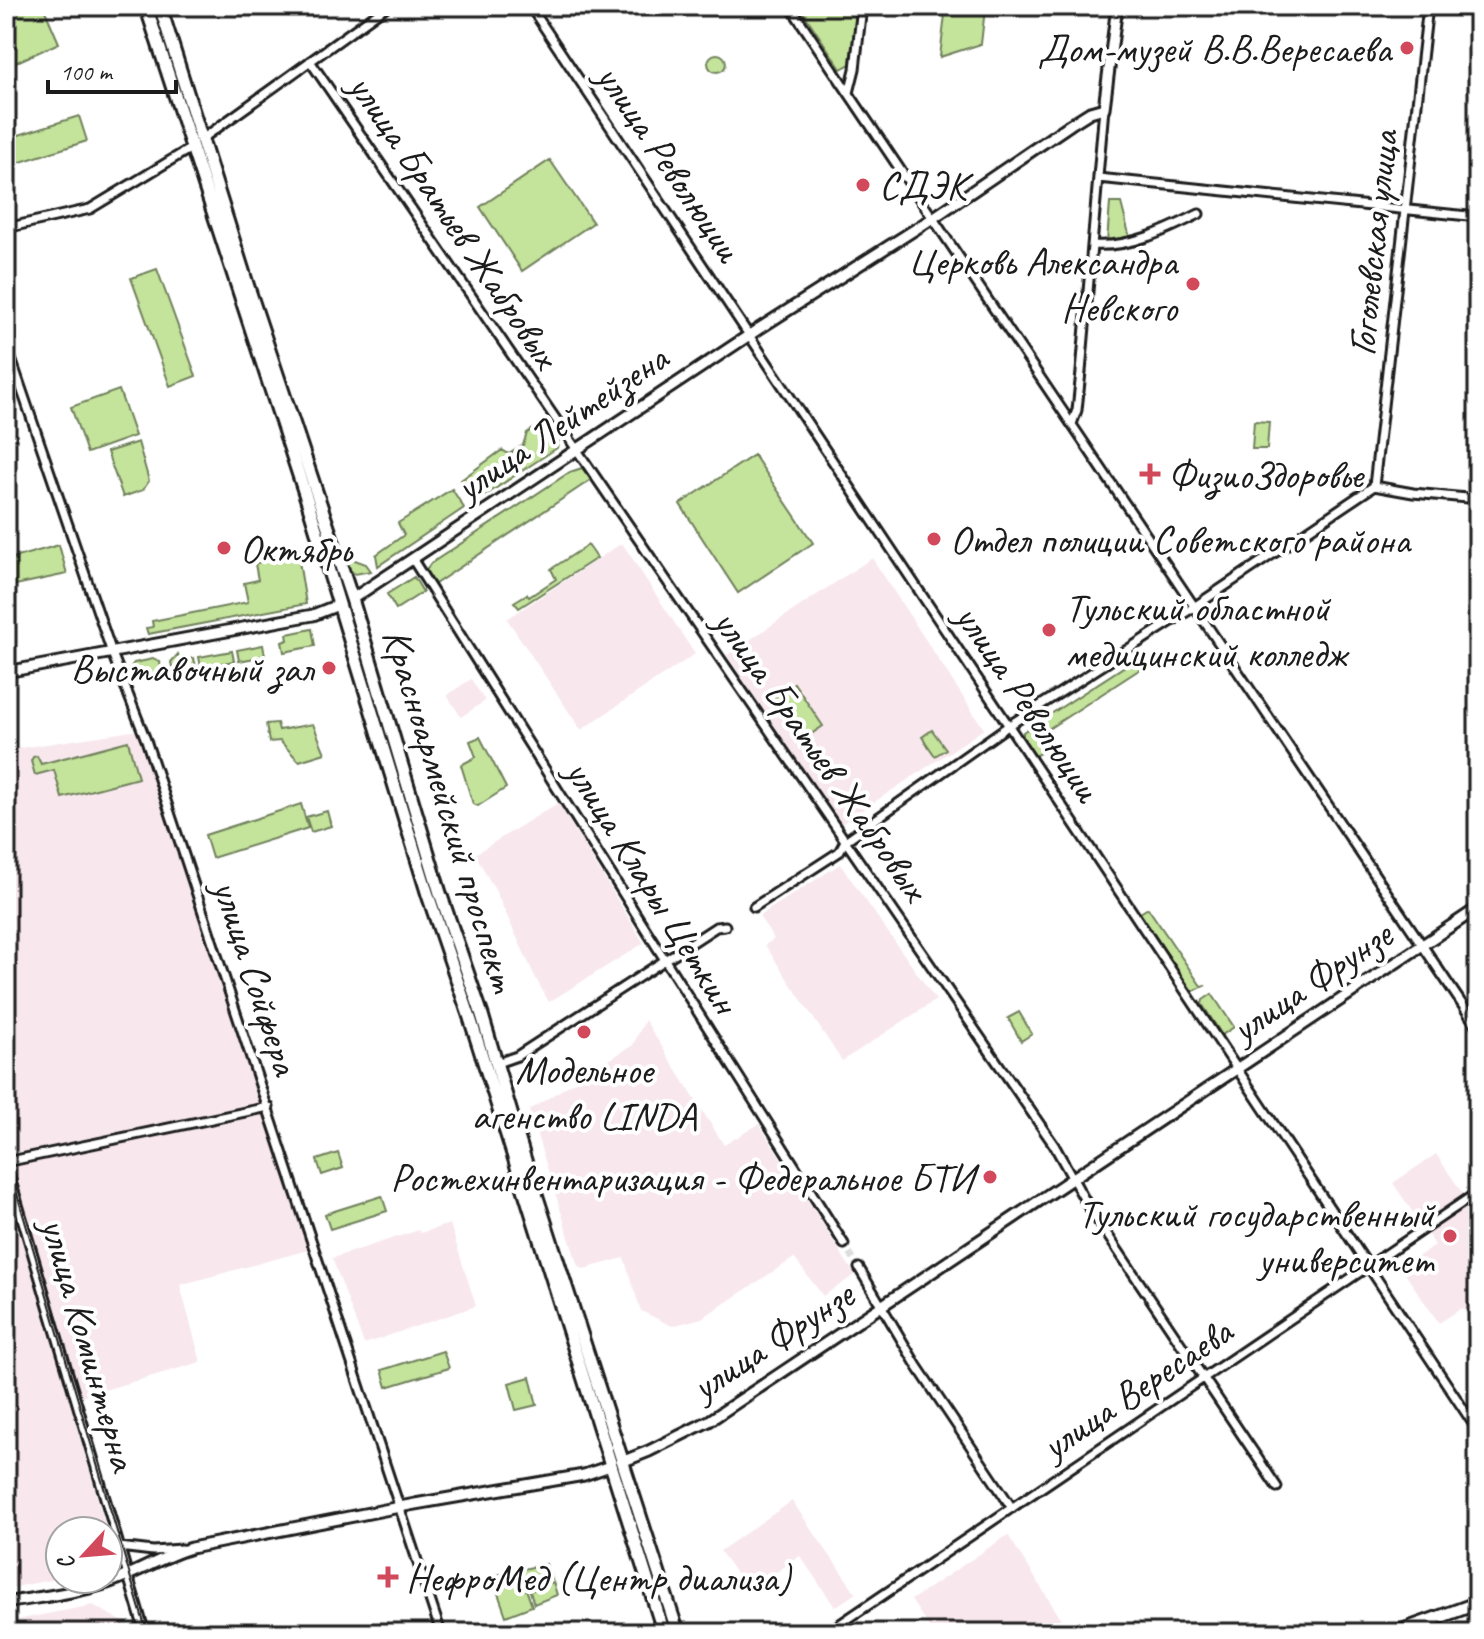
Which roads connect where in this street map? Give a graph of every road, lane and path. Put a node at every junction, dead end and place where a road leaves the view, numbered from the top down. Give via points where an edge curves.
1 (146, 6) edge
2 (160, 6) edge
3 (387, 6) edge
4 (530, 6) edge
5 (790, 6) edge
6 (862, 6) edge
7 (1117, 6) edge
8 (1428, 6) edge
9 (310, 61) junction
10 (849, 93) junction
11 (1104, 108) junction
12 (202, 139) junction
13 (191, 148) junction
14 (1098, 178) junction
15 (1406, 210) junction
16 (1199, 214) dead end
17 (1478, 217) edge
18 (933, 218) junction
19 (6, 228) edge
20 (1092, 245) junction
21 (750, 336) junction
22 (6, 344) edge
23 (1072, 424) junction
24 (577, 451) junction
25 (1374, 486) junction
26 (1478, 499) edge
27 (413, 560) junction
28 (352, 599) junction
29 (338, 605) junction
30 (1194, 607) junction
31 (112, 653) junction
32 (6, 672) edge
33 (1008, 726) junction
34 (845, 841) junction
35 (754, 907) dead end
36 (1478, 908) edge
37 (725, 926) dead end
38 (1423, 945) junction
39 (665, 960) junction
40 (1478, 1028) edge
41 (497, 1063) junction
42 (1237, 1069) junction
43 (269, 1107) junction
44 (6, 1163) edge
45 (1073, 1177) junction
46 (1478, 1192) edge
47 (844, 1244) tunnel mouth
48 (1368, 1265) junction
49 (859, 1268) tunnel mouth
50 (881, 1307) junction
51 (1203, 1379) junction
52 (1478, 1431) edge
53 (624, 1461) junction
54 (610, 1466) junction
55 (1277, 1487) dead end
56 (399, 1508) junction
57 (1012, 1508) junction
58 (110, 1515) edge
59 (124, 1548) edge
60 (191, 1548) junction
61 (124, 1564) edge
62 (127, 1575) junction
63 (6, 1603) edge
64 (1478, 1603) edge
65 (145, 1633) edge
66 (441, 1633) edge
67 (664, 1633) edge
68 (678, 1633) edge
69 (827, 1633) edge
70 (1395, 1633) edge

1 - 13 main road, Красноармейский проспект
2 - 12 main road, Красноармейский проспект
3 - 9 street
4 - 21 street, улица Революции
5 - 10 street
6 - 10 street
7 - 11 street
8 - 15 street, Гоголевская улица
9 - 12 street
9 - 24 street, улица Братьев Жабровых
10 - 18 street
11 - 14 street
11 - 18 street, улица Лейтейзена via 1071,124
12 - 13 main road
12 - 28 main road, Красноармейский проспект
13 - 19 street via 90,209
13 - 29 main road, Красноармейский проспект
14 - 15 street
14 - 20 street
15 - 17 street
15 - 25 street, Гоголевская улица
16 - 20 street via 1136,240
18 - 21 street, улица Лейтейзена
18 - 23 street
20 - 23 street
21 - 24 street, улица Лейтейзена
21 - 33 street, улица Революции
22 - 31 street, улица Сойфера
23 - 30 street
24 - 27 street, улица Лейтейзена
24 - 34 street, улица Братьев Жабровых
25 - 26 street
25 - 30 street
27 - 28 street, улица Лейтейзена
27 - 39 street, улица Клары Цеткин
28 - 29 main road, улица Лейтейзена
28 - 41 main road, Красноармейский проспект
29 - 31 street, улица Лейтейзена via 313,615
29 - 54 main road, Красноармейский проспект
30 - 33 street
30 - 38 street
31 - 32 street, улица Лейтейзена
31 - 43 street, улица Сойфера via 144,733
33 - 34 street
33 - 42 street, улица Революции
34 - 35 street via 839,852
34 - 45 street, улица Братьев Жабровых
36 - 38 street, улица Фрунзе
37 - 39 street
38 - 40 street
38 - 42 street, улица Фрунзе
39 - 41 street via 517,1056
39 - 47 street, улица Клары Цеткин
41 - 53 main road, Красноармейский проспект
42 - 45 street, улица Фрунзе
42 - 48 street, улица Революции
43 - 44 street
43 - 56 street, улица Сойфера
44 - 58 street, улица Коминтерна
45 - 50 street, улица Фрунзе
45 - 51 street, улица Братьев Жабровых
46 - 48 street, улица Вересаева
48 - 51 street, улица Вересаева
48 - 52 street, улица Революции
49 - 50 street
50 - 53 street, улица Фрунзе via 709,1421
50 - 57 street
51 - 55 street, улица Братьев Жабровых
51 - 57 street, улица Вересаева
53 - 54 main road, улица Фрунзе
53 - 68 main road, Красноармейский проспект
54 - 56 street, улица Фрунзе
54 - 67 main road, Красноармейский проспект
56 - 60 street, улица Фрунзе
56 - 66 street, улица Сойфера
57 - 69 street, улица Вересаева
59 - 60 street
60 - 62 street, улица Фрунзе
61 - 62 street, улица Коминтерна
62 - 63 street, улица Фрунзе via 103,1585
62 - 65 street, улица Коминтерна
64 - 70 main road

